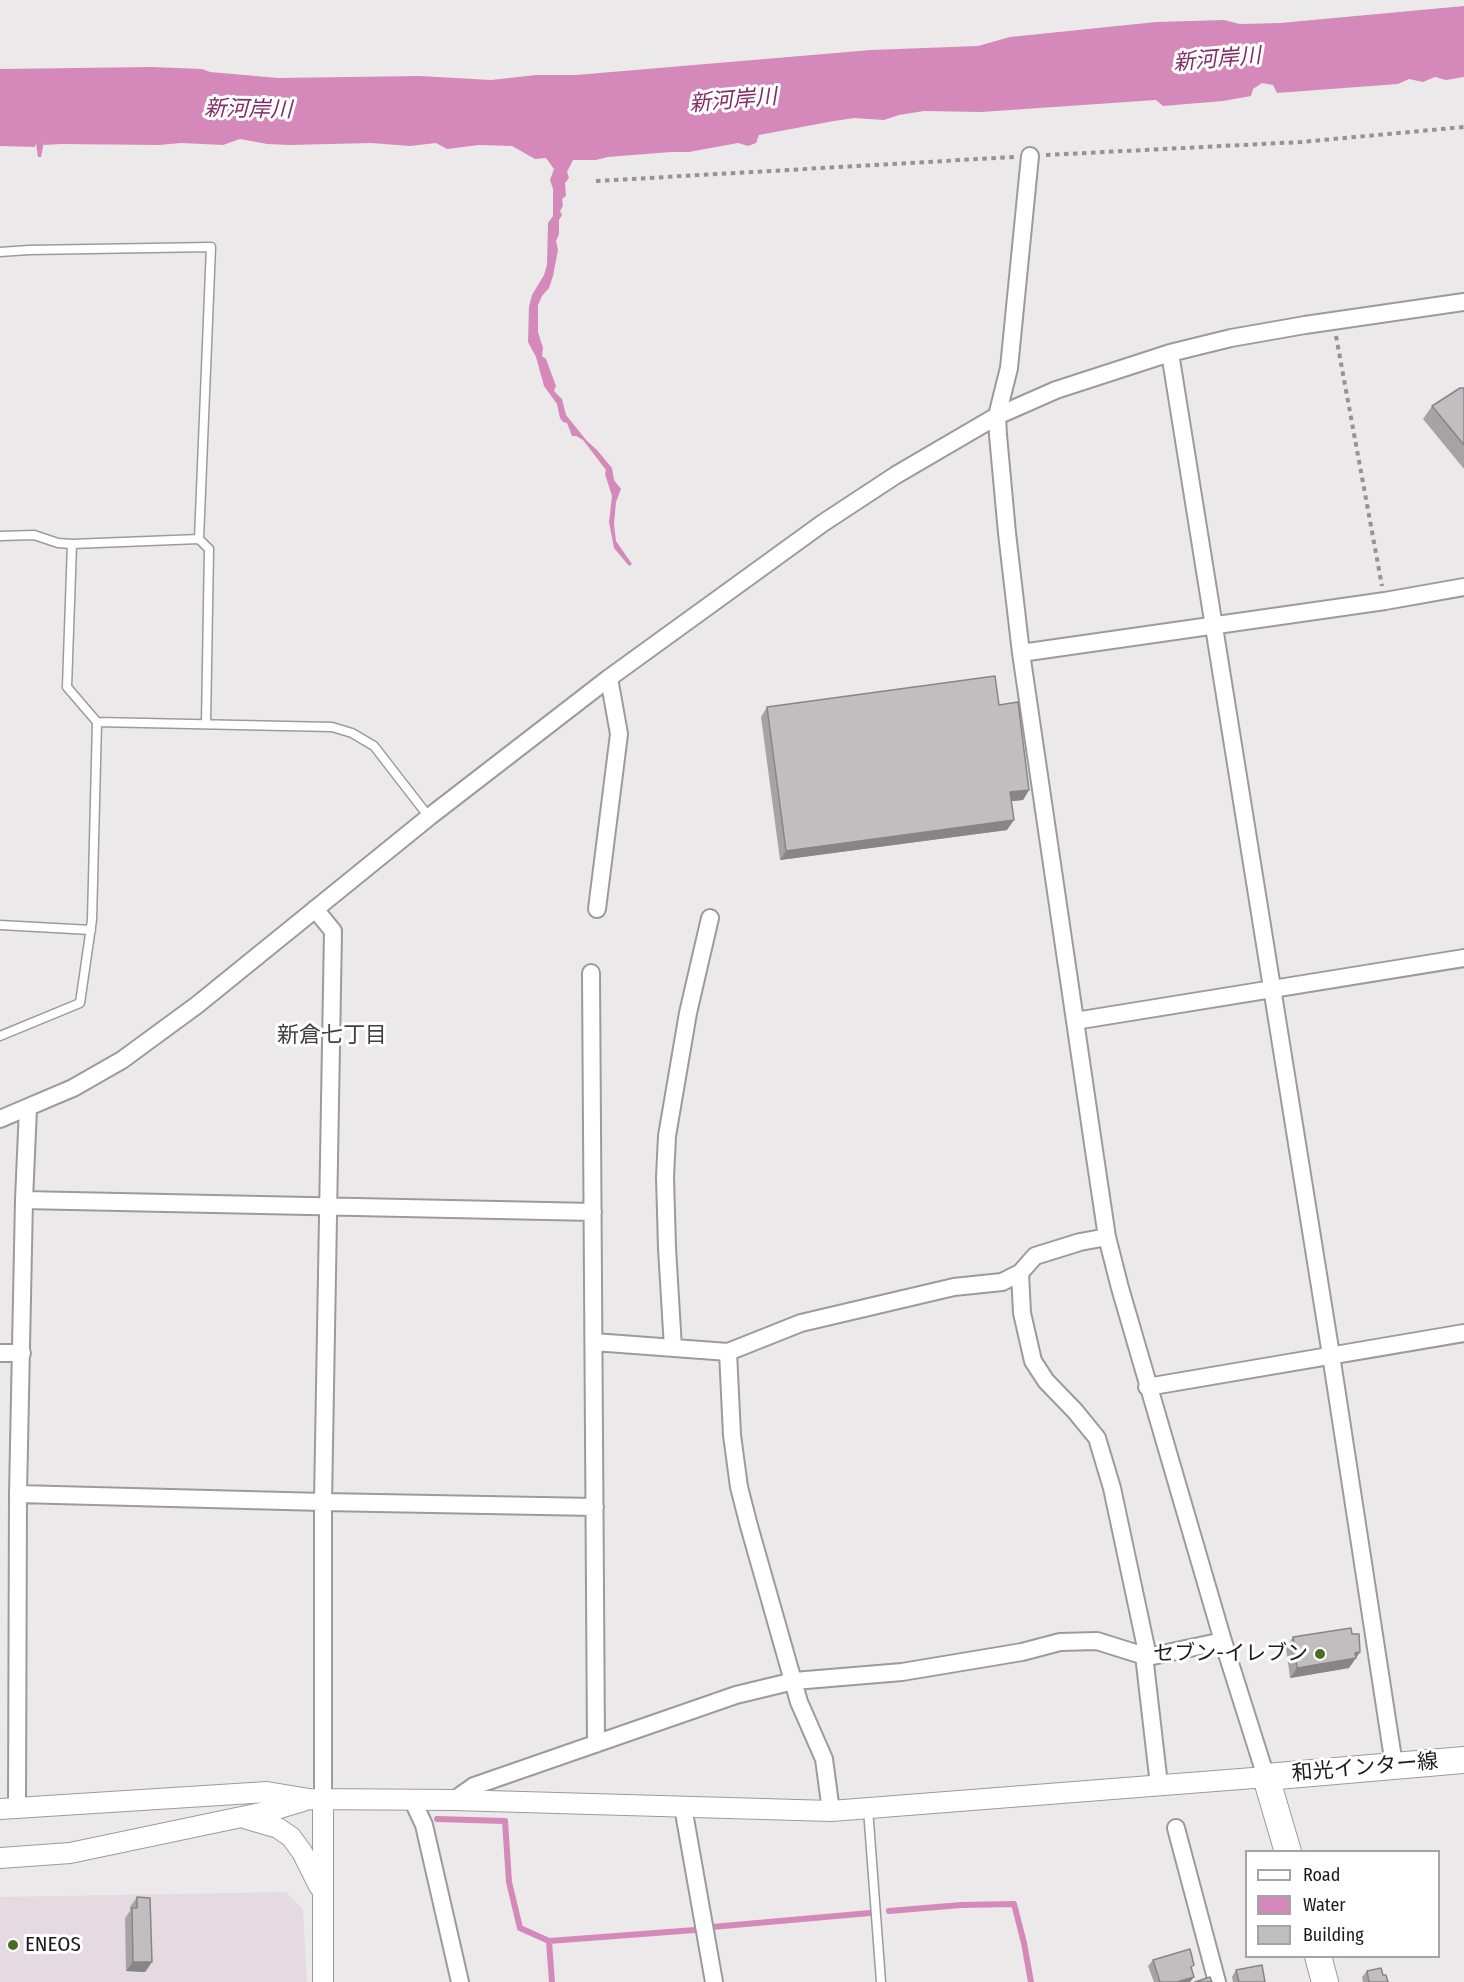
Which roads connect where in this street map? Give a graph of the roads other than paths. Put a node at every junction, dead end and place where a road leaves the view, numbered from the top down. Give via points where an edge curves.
1 (1030, 156) dead end
2 (0, 252) edge
3 (1464, 302) edge
4 (1170, 353) junction
5 (998, 416) junction
6 (0, 536) edge
7 (200, 539) junction
8 (72, 544) junction
9 (1464, 587) edge
10 (1215, 626) junction
11 (1021, 652) junction
12 (609, 678) junction
13 (97, 722) junction
14 (206, 724) junction
15 (429, 817) junction
16 (315, 909) junction
17 (597, 909) dead end
18 (710, 918) dead end
19 (0, 926) edge
20 (91, 930) junction
21 (1464, 958) edge
22 (591, 973) dead end
23 (1272, 988) junction
24 (1075, 1021) junction
25 (0, 1036) edge
26 (28, 1108) junction
27 (0, 1119) edge
28 (24, 1200) junction
29 (328, 1206) junction
30 (592, 1212) junction
31 (1107, 1238) junction
32 (1020, 1273) junction
33 (1464, 1333) edge
34 (594, 1342) junction
35 (673, 1348) junction
36 (728, 1352) junction
37 (0, 1353) edge
38 (22, 1353) junction
39 (1331, 1355) junction
40 (1148, 1387) junction
41 (18, 1494) junction
42 (323, 1502) junction
43 (595, 1507) junction
44 (1223, 1641) junction
45 (1146, 1656) junction
46 (794, 1681) junction
47 (596, 1744) junction
48 (1464, 1760) edge
49 (1394, 1765) junction
50 (1266, 1777) junction
51 (1159, 1785) junction
52 (316, 1799) junction
53 (412, 1799) junction
54 (454, 1800) junction
55 (683, 1806) junction
56 (9, 1808) edge
57 (868, 1808) junction
58 (831, 1810) junction
59 (232, 1818) junction
60 (1176, 1828) dead end
61 (1288, 1850) edge
62 (0, 1858) edge
63 (322, 1892) junction
64 (1319, 1958) edge
65 (323, 1982) edge
66 (460, 1982) edge
67 (714, 1982) edge
68 (881, 1982) edge
69 (1218, 1982) edge
70 (1325, 1982) edge

1 - 5 street via 1009,368
2 - 7 lane via 211,247
3 - 4 street via 1231,338
4 - 5 street via 1056,390
4 - 10 street
5 - 11 street
5 - 12 street via 896,475 824,523
6 - 8 lane via 34,535
7 - 8 lane
7 - 14 lane via 209,549
8 - 13 lane via 67,687
9 - 10 street
10 - 11 street
10 - 23 street
11 - 24 street
12 - 15 street
12 - 17 street via 620,734
13 - 14 lane
13 - 20 lane
14 - 15 lane via 332,727 352,733 374,746
15 - 16 street
16 - 26 street via 123,1060
16 - 29 street via 333,931
18 - 35 street via 688,1013 667,1136 667,1248
19 - 20 lane
20 - 25 lane via 80,1003
21 - 23 street
22 - 30 street
23 - 24 street
23 - 39 street
24 - 31 street
26 - 27 street
26 - 28 street
28 - 29 street
28 - 38 street
29 - 30 street
29 - 42 street
30 - 34 street
31 - 32 street via 1035,1256
31 - 40 street
32 - 36 street via 1002,1282 954,1287 801,1323
32 - 45 street via 1022,1313 1033,1361 1097,1438 1112,1488
33 - 39 street
34 - 35 street
34 - 43 street
35 - 36 street
36 - 46 street via 732,1435 740,1487
37 - 38 street
38 - 41 street
39 - 40 street
39 - 49 street
40 - 44 street
41 - 42 street
41 - 56 street
42 - 43 street
42 - 52 street
43 - 47 street
44 - 45 street
44 - 50 street
45 - 46 street via 1097,1641 1060,1642 902,1672
45 - 51 street
46 - 47 street via 736,1695
46 - 58 street via 824,1759
47 - 54 street via 474,1786
48 - 49 main road, 和光インター線
49 - 50 main road, 和光インター線
50 - 51 street
50 - 61 main road
51 - 57 street
52 - 53 street
52 - 56 street via 267,1792
52 - 59 street
52 - 63 street
53 - 54 street
53 - 66 street via 424,1825
54 - 55 street
55 - 58 street
55 - 67 street
57 - 58 street
57 - 68 lane
59 - 62 street via 70,1853
59 - 63 street via 254,1820 285,1832 302,1852
60 - 69 street
63 - 65 street
64 - 70 main road

